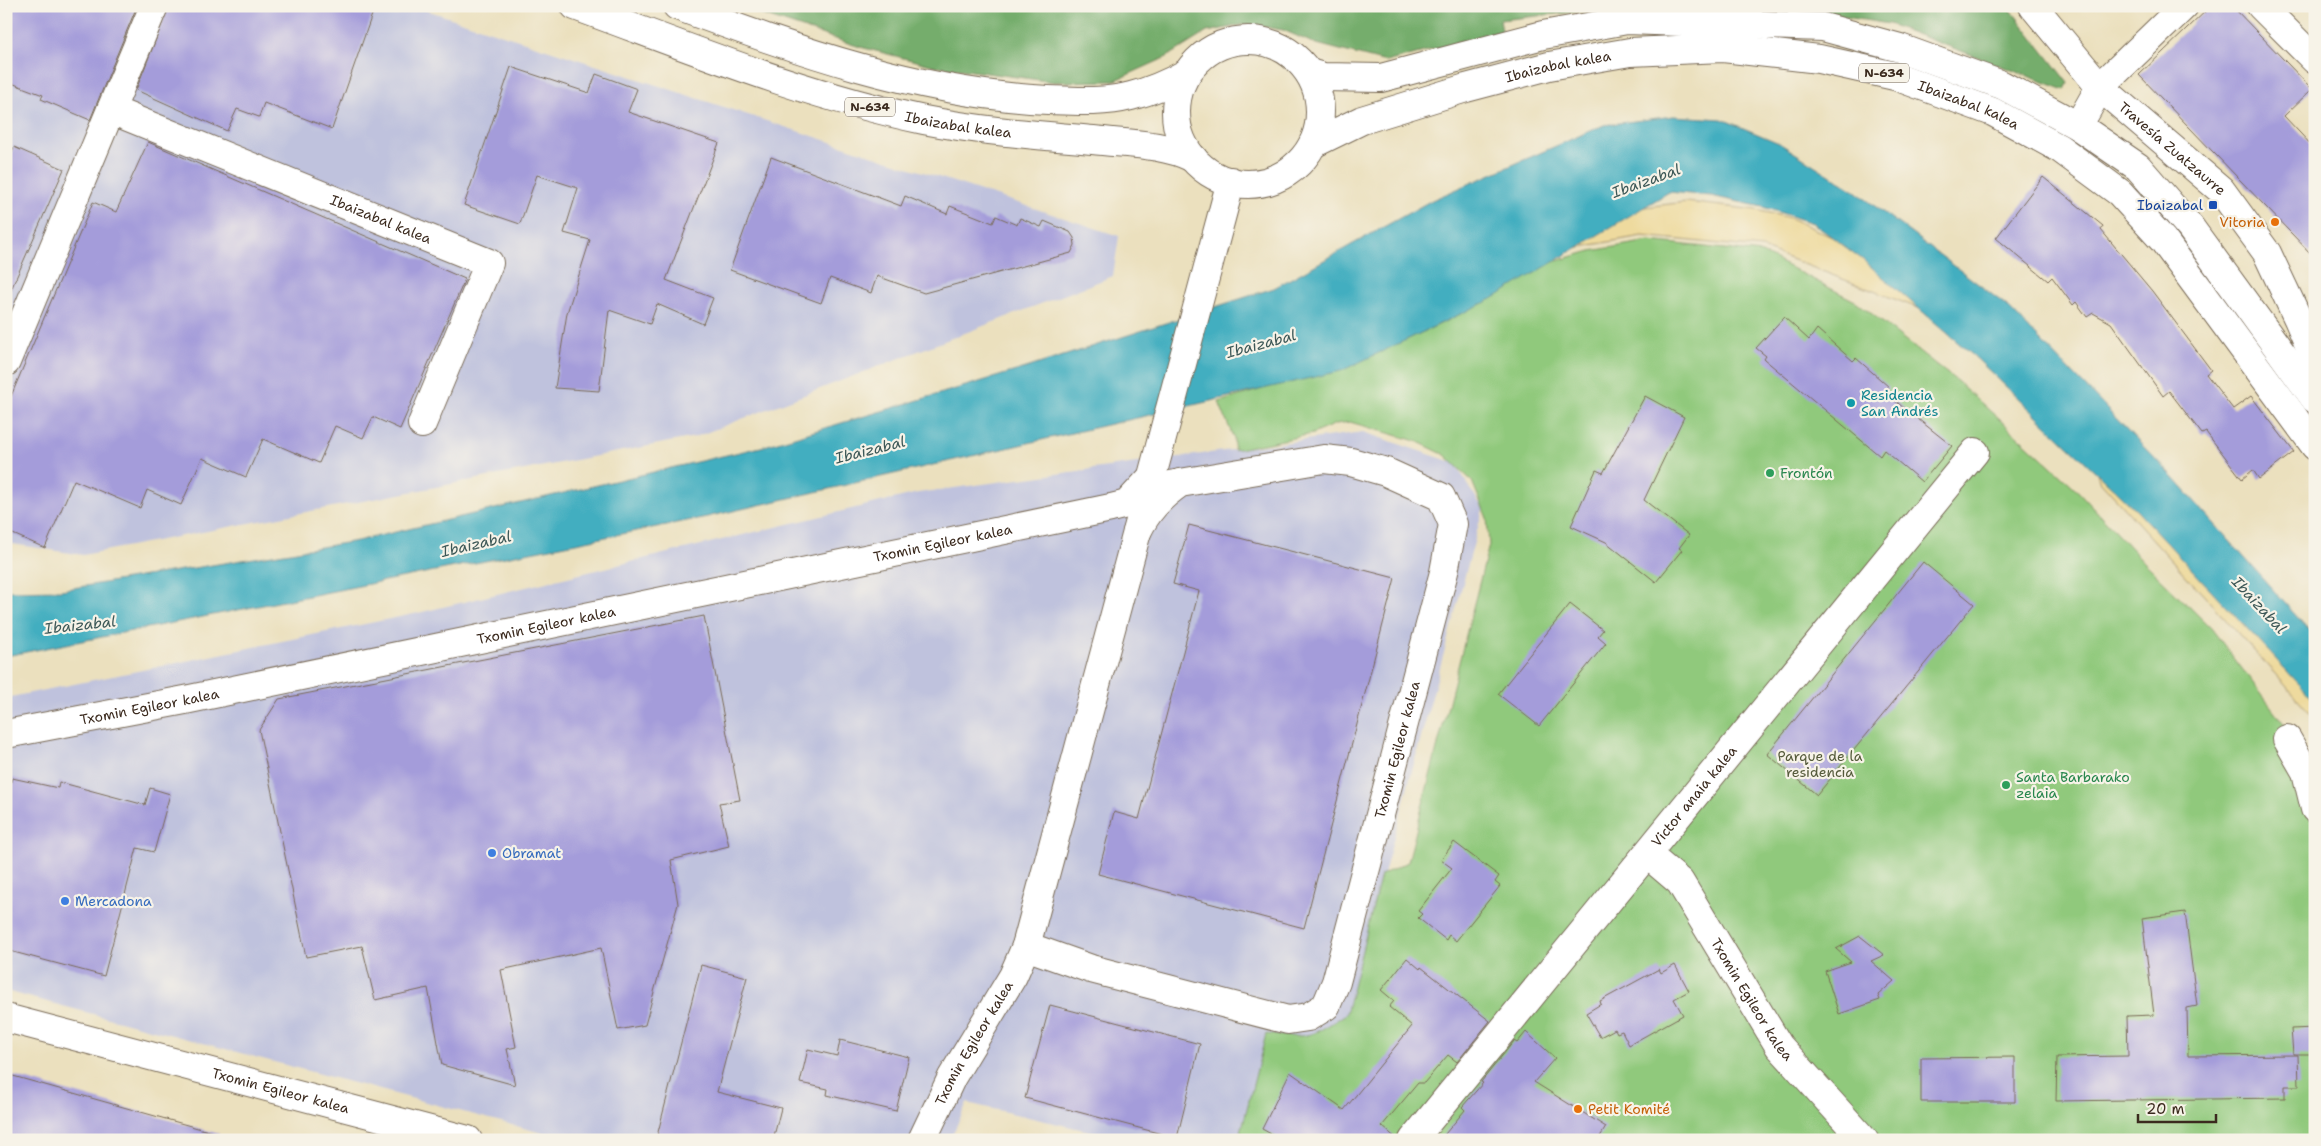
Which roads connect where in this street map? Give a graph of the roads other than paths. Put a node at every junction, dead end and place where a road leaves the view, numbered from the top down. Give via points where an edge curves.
1 (154, 6) edge
2 (575, 6) edge
3 (677, 6) edge
4 (2033, 6) edge
5 (2184, 6) edge
6 (2261, 6) edge
7 (2315, 60) edge
8 (1309, 72) junction
9 (1187, 73) junction
10 (2100, 87) junction
11 (111, 110) junction
12 (2078, 126) junction
13 (1313, 144) junction
14 (1185, 155) junction
15 (1231, 181) junction
16 (2307, 319) edge
17 (2315, 359) edge
18 (6, 362) edge
19 (2315, 399) edge
20 (422, 424) dead end
21 (2315, 446) edge
22 (1975, 452) dead end
23 (1151, 478) junction
24 (1180, 483) junction
25 (1085, 514) junction
26 (1141, 524) junction
27 (6, 734) edge
28 (2287, 739) dead end
29 (2315, 808) edge
30 (1647, 854) junction
31 (1026, 946) junction
32 (6, 1018) edge
33 (468, 1140) edge
34 (922, 1140) edge
35 (1414, 1140) edge
36 (1864, 1140) edge

1 - 11 main road
2 - 14 main road, Ibaizabal kalea / N-634 via 775,78 876,109 982,130 1142,145
3 - 9 main road, N-634 via 786,45 885,75 932,86 1017,98 1083,101 1129,96 1162,86
4 - 10 main road, Travesía Zuatzaurre
5 - 10 main road
6 - 7 main road
8 - 9 main road, N-634 via 1292,54 1270,43 1244,40 1222,45 1203,56
8 - 12 main road, Ibaizabal kalea / N-634 via 1323,77 1381,78 1543,35 1627,20 1824,27 1900,48 2002,85
8 - 13 main road, N-634 via 1319,95 1320,120
9 - 14 main road, N-634 via 1178,94 1176,117
10 - 12 main road
10 - 16 main road, Travesía Zuatzaurre via 2221,190
11 - 18 main road
11 - 20 main road, Ibaizabal kalea via 489,263
12 - 19 main road, Ibaizabal kalea / N-634 via 2138,167 2190,227
13 - 15 main road, N-634 via 1299,164 1278,178 1254,184
13 - 21 main road, Ibaizabal kalea / N-634 via 1362,120 1466,88 1549,66 1630,52 1722,48 1819,59 1895,76 1993,112 2059,148 2120,192 2163,240
14 - 15 main road, N-634 via 1210,173
15 - 23 main road, Txomin Egileor kalea
16 - 17 main road, Travesía Zuatzaurre
22 - 30 main road, Victor anaia kalea
23 - 24 main road via 1157,485 1165,487
23 - 25 main road via 1127,504
23 - 26 main road, Txomin Egileor kalea
24 - 26 main road, Txomin Egileor kalea via 1163,495
24 - 31 main road, Txomin Egileor kalea via 1324,459 1351,462 1386,472 1441,497 1452,524 1444,572 1336,982 1326,1006 1308,1016 1288,1020 1090,968
25 - 26 main road via 1115,516
25 - 27 main road, Txomin Egileor kalea
26 - 31 main road, Txomin Egileor kalea
28 - 29 main road via 2306,772
30 - 35 main road, Victor anaia kalea
30 - 36 main road, Txomin Egileor kalea via 1680,882 1779,1046
31 - 34 main road, Txomin Egileor kalea via 1014,976 952,1077
32 - 33 main road, Txomin Egileor kalea

